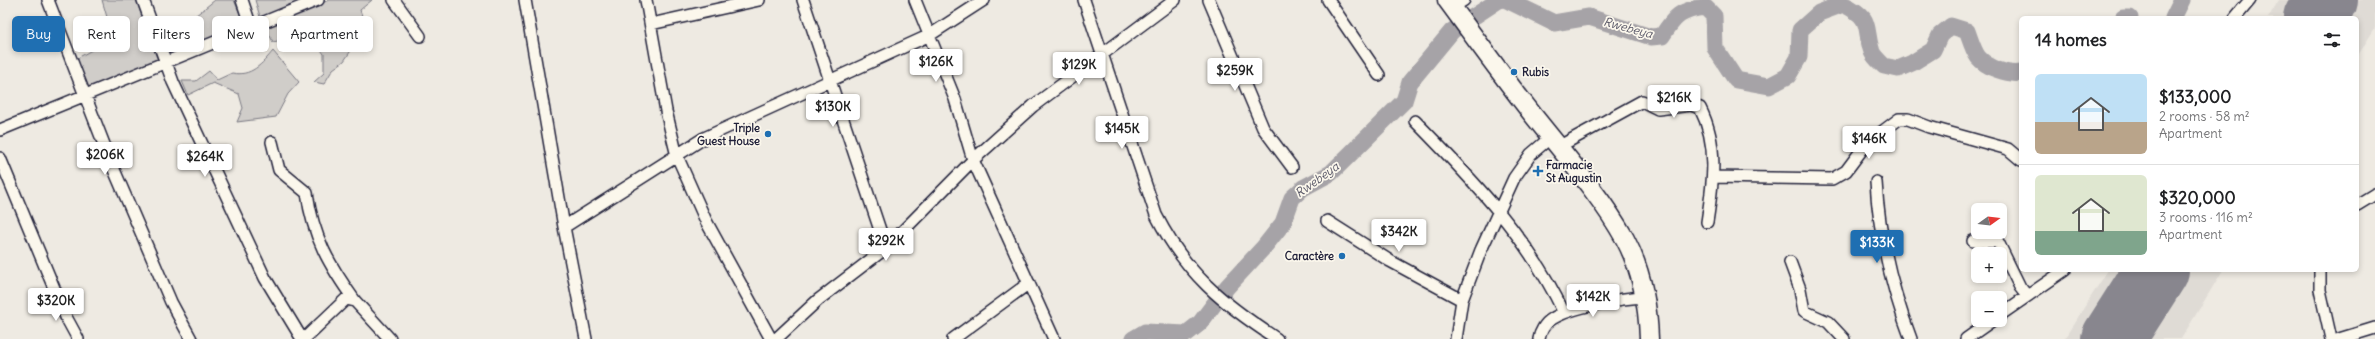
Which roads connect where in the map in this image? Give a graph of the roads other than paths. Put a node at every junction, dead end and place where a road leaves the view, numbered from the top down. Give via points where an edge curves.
1 (48, 0) edge
2 (143, 0) edge
3 (242, 0) edge
4 (318, 0) edge
5 (394, 0) edge
6 (525, 0) edge
7 (646, 0) edge
8 (759, 0) edge
9 (803, 0) edge
10 (915, 0) edge
11 (984, 0) edge
12 (1084, 0) edge
13 (1175, 0) edge
14 (1209, 0) edge
15 (1328, 0) edge
16 (2250, 0) edge
17 (1456, 5) edge
18 (247, 16) edge
19 (2237, 16) edge
20 (269, 20) edge
21 (651, 24) junction
22 (930, 35) junction
23 (420, 36) dead end
24 (212, 43) edge
25 (1102, 53) junction
26 (165, 62) junction
27 (1379, 75) dead end
28 (829, 82) junction
29 (84, 96) junction
30 (1415, 121) dead end
31 (0, 130) edge
32 (272, 142) dead end
33 (1554, 142) junction
34 (677, 156) junction
35 (0, 158) edge
36 (2019, 158) edge
37 (973, 160) junction
38 (1292, 166) dead end
39 (1714, 177) junction
40 (1876, 182) dead end
41 (2375, 194) edge
42 (2359, 204) edge
43 (1500, 212) junction
44 (1328, 221) dead end
45 (1707, 222) dead end
46 (564, 227) junction
47 (1972, 241) dead end
48 (886, 248) junction
49 (1790, 262) dead end
50 (2062, 272) edge
51 (2320, 272) edge
52 (1029, 284) junction
53 (2027, 296) junction
54 (1644, 297) junction
55 (354, 300) junction
56 (1462, 300) junction
57 (2007, 310) edge
58 (1564, 313) junction
59 (1983, 327) edge
60 (2375, 328) edge
61 (78, 339) edge
62 (191, 339) edge
63 (303, 339) edge
64 (390, 339) edge
65 (586, 339) edge
66 (771, 339) edge
67 (776, 339) edge
68 (953, 339) edge
69 (1054, 339) edge
70 (1277, 339) edge
71 (1456, 339) edge
72 (1538, 339) edge
73 (1649, 339) edge
74 (1844, 339) edge
75 (1911, 339) edge
76 (1966, 339) edge
77 (2332, 339) edge
78 (2339, 339) edge

1 - 29 street
2 - 26 street
3 - 18 street
4 - 20 street
5 - 23 street
6 - 46 street
7 - 21 street
8 - 21 street
9 - 28 street
10 - 22 street
11 - 22 street
12 - 25 street
13 - 25 street
14 - 38 street via 1263,128
15 - 27 street
16 - 19 street
17 - 33 highway via 1482,45
21 - 34 street via 666,111
22 - 28 street
22 - 37 street
24 - 26 street
25 - 37 street via 1033,106
25 - 70 street via 1156,215 1169,241 1199,280 1233,310
26 - 29 street
26 - 63 street via 265,278
28 - 34 street via 728,126
28 - 48 street
29 - 31 street
29 - 62 street via 171,302
30 - 43 street
32 - 55 street via 279,170 307,193 310,216 330,266
33 - 39 street via 1642,101 1658,109 1691,105 1700,108 1707,121 1713,151
33 - 43 street via 1531,154 1514,178
33 - 54 highway via 1608,212 1625,240 1640,277
34 - 46 street
34 - 66 street via 709,227
35 - 61 street via 66,317
36 - 39 street via 2008,149 1908,119 1899,119 1867,143 1846,171 1832,179
37 - 48 street
37 - 52 street
39 - 45 street
40 - 75 street via 1881,226 1895,297
41 - 42 street
43 - 56 street via 1481,250
43 - 58 street via 1536,260
44 - 56 street via 1390,261
46 - 65 street
47 - 53 street via 1998,242
48 - 67 street via 818,300
49 - 74 street via 1800,289 1804,311 1828,322
50 - 53 street
51 - 77 street via 2320,290
52 - 68 street
52 - 69 street
53 - 57 street
54 - 58 street
54 - 73 highway
55 - 63 street via 341,302
55 - 64 street
56 - 71 street
58 - 72 street via 1550,320
59 - 76 street
60 - 78 street

